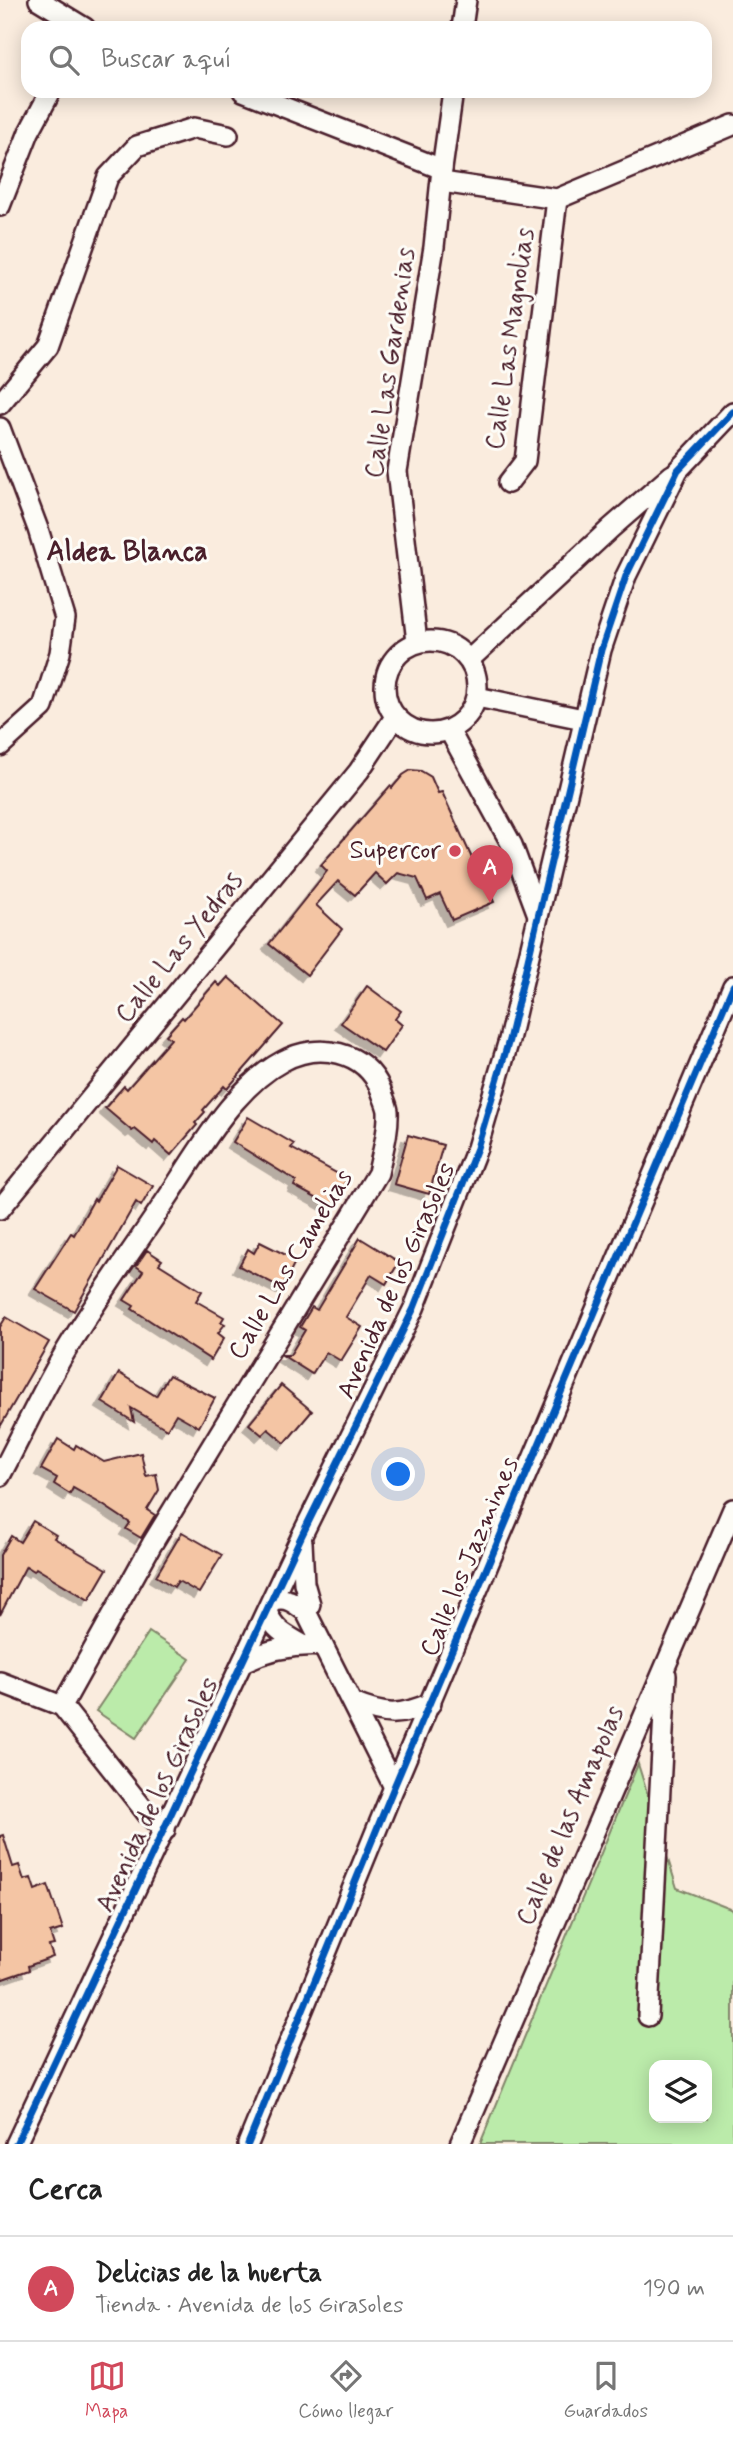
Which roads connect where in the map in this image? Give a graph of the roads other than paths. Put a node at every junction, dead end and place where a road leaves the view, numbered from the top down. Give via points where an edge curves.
1 (39, 0) edge
2 (466, 0) edge
3 (74, 21) edge
4 (463, 21) edge
5 (47, 98) edge
6 (259, 98) edge
7 (452, 98) edge
8 (733, 125) edge
9 (228, 135) dead end
10 (442, 176) junction
11 (557, 199) junction
12 (0, 205) edge
13 (0, 404) edge
14 (733, 412) edge
15 (0, 428) edge
16 (678, 470) junction
17 (508, 483) dead end
18 (417, 642) junction
19 (470, 660) junction
20 (477, 697) junction
21 (395, 717) junction
22 (583, 719) junction
23 (449, 730) junction
24 (0, 746) edge
25 (538, 915) junction
26 (733, 986) edge
27 (0, 1209) edge
28 (0, 1476) edge
29 (733, 1509) edge
30 (302, 1535) junction
31 (270, 1606) junction
32 (306, 1612) junction
33 (313, 1645) junction
34 (666, 1660) junction
35 (244, 1661) junction
36 (0, 1682) edge
37 (353, 1703) junction
38 (431, 1703) junction
39 (62, 1706) junction
40 (394, 1787) junction
41 (165, 1829) junction
42 (648, 2016) dead end
43 (16, 2144) edge
44 (247, 2144) edge
45 (460, 2144) edge

1 - 3 street
2 - 4 street
5 - 12 street
6 - 10 street
7 - 10 street, Calle Las Gardenias
8 - 11 street
9 - 13 street via 194,128 137,146 108,177 48,346
10 - 11 street
10 - 18 street, Calle Las Gardenias via 397,471
11 - 17 street, Calle Las Magnolias via 525,461
14 - 16 street, Avenida de los Girasoles
15 - 24 street via 65,618 44,707
16 - 19 street
16 - 22 street, Avenida de los Girasoles via 626,576
18 - 19 street via 437,640
18 - 21 street via 401,650 389,665 384,682 386,701
19 - 20 street via 477,678
20 - 22 street
20 - 23 street via 471,711
21 - 23 street via 420,732
21 - 27 street, Calle Las Yedras via 359,771
22 - 25 street, Avenida de los Girasoles
23 - 25 street via 512,845
25 - 30 street, Avenida de los Girasoles via 509,1040 477,1148 414,1308
26 - 38 street, Calle los Jazmines
28 - 39 street, Calle Las Camelias via 69,1345 219,1122 258,1078 283,1061 317,1050 334,1051 369,1070 388,1108 378,1173 152,1544
29 - 34 street, Calle de las Amapolas
30 - 31 street, Avenida de los Girasoles
30 - 32 street via 304,1583 310,1604
31 - 32 street via 279,1598 286,1599
31 - 33 street via 272,1624 281,1633
31 - 35 street, Avenida de los Girasoles
32 - 33 street
33 - 35 street via 263,1652
33 - 37 street
34 - 42 street
34 - 45 street, Calle de las Amapolas
35 - 41 street, Avenida de los Girasoles
36 - 39 street
37 - 38 street via 376,1712 407,1714
37 - 40 street
38 - 40 street, Calle los Jazmines
39 - 41 street via 149,1816
40 - 44 street, Calle los Jazmines
41 - 43 street, Avenida de los Girasoles

